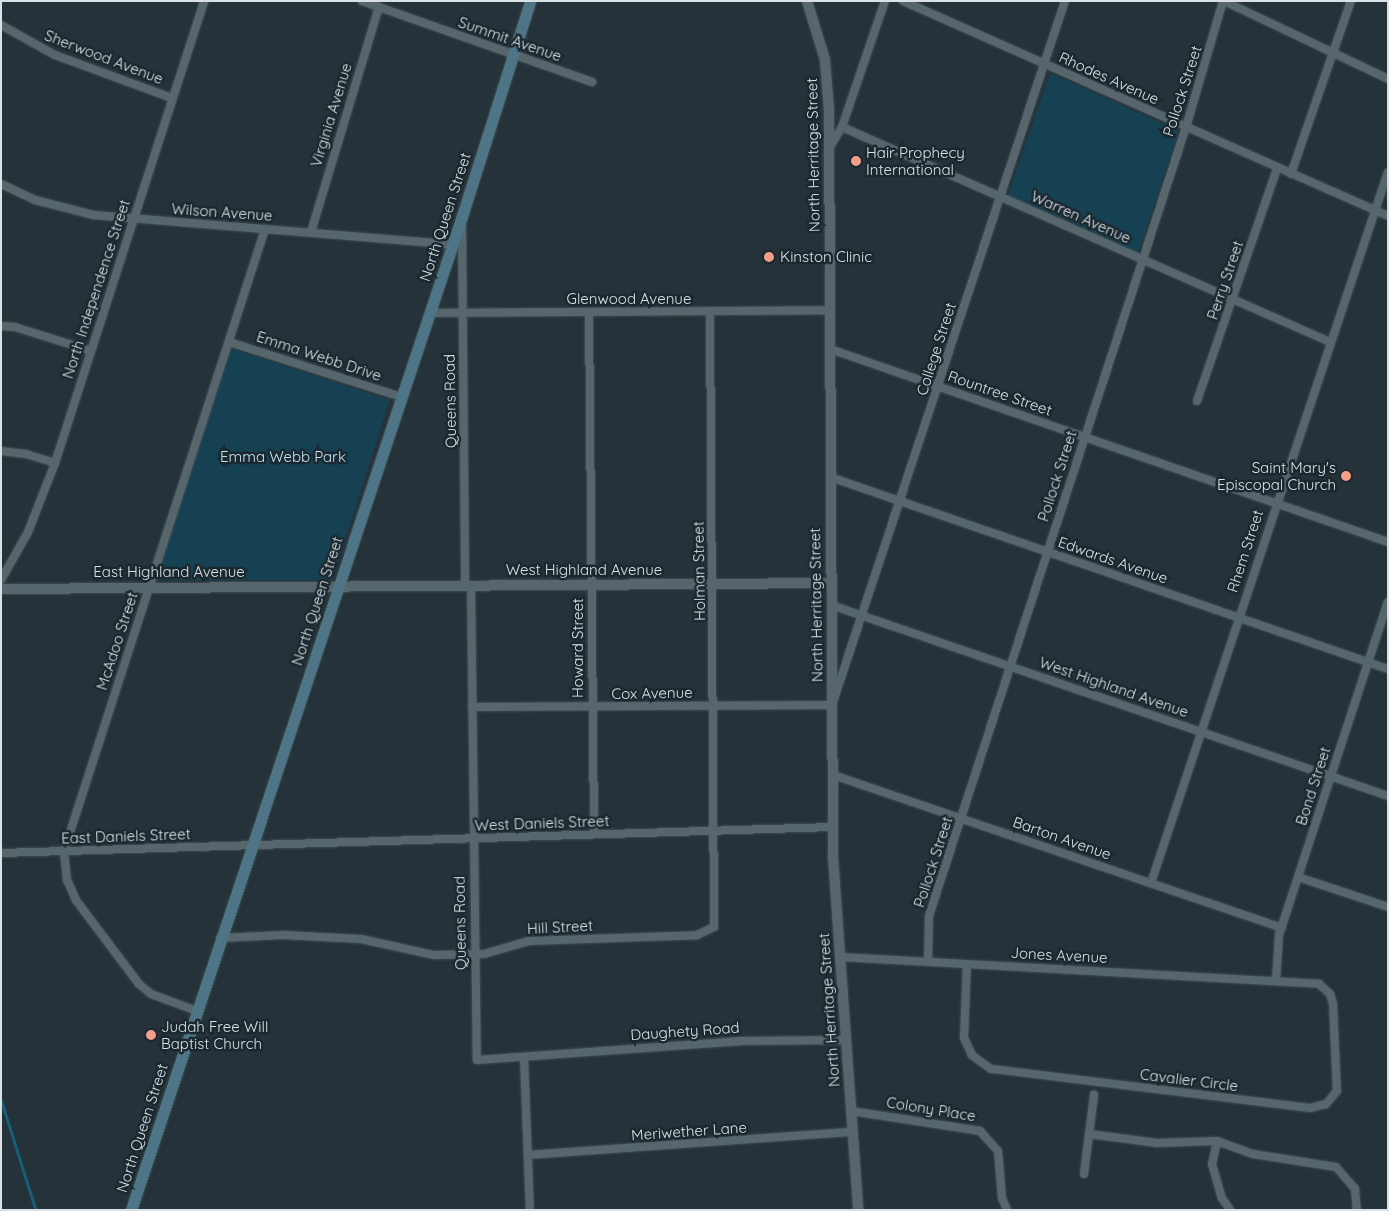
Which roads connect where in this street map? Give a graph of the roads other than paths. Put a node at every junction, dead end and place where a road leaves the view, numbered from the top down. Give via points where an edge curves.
1 (204, 1) edge
2 (362, 1) edge
3 (530, 1) edge
4 (807, 1) edge
5 (886, 1) edge
6 (902, 1) edge
7 (1065, 1) edge
8 (1223, 1) edge
9 (1351, 1) edge
10 (379, 7) junction
11 (1, 25) edge
12 (1333, 53) junction
13 (512, 55) junction
14 (1044, 64) junction
15 (1388, 79) edge
16 (592, 82) dead end
17 (172, 98) junction
18 (842, 127) junction
19 (1186, 127) junction
20 (830, 147) junction
21 (1277, 168) junction
22 (1388, 172) edge
23 (1291, 174) junction
24 (1, 184) edge
25 (10, 189) junction
26 (1, 192) edge
27 (1000, 197) junction
28 (1374, 210) junction
29 (462, 216) junction
30 (1388, 216) edge
31 (133, 219) junction
32 (265, 229) junction
33 (311, 232) junction
34 (446, 244) dead end
35 (1141, 259) junction
36 (1233, 300) junction
37 (829, 310) junction
38 (589, 312) junction
39 (429, 313) junction
40 (463, 313) junction
41 (710, 313) junction
42 (1, 326) edge
43 (229, 342) junction
44 (1330, 342) junction
45 (830, 349) junction
46 (91, 351) junction
47 (938, 386) junction
48 (401, 397) junction
49 (1198, 401) dead end
50 (1084, 437) junction
51 (1, 451) edge
52 (55, 463) junction
53 (830, 477) junction
54 (901, 502) junction
55 (1275, 503) junction
56 (1388, 542) edge
57 (1047, 552) junction
58 (1, 580) edge
59 (830, 583) junction
60 (592, 584) junction
61 (713, 584) junction
62 (468, 585) junction
63 (149, 586) junction
64 (1, 588) edge
65 (337, 588) junction
66 (1388, 602) edge
67 (831, 605) junction
68 (863, 616) junction
69 (1238, 618) junction
70 (1367, 662) junction
71 (1010, 667) junction
72 (1388, 669) edge
73 (832, 705) junction
74 (713, 706) junction
75 (472, 707) junction
76 (593, 708) junction
77 (1200, 732) junction
78 (833, 775) junction
79 (1330, 776) junction
80 (1388, 796) edge
81 (961, 818) junction
82 (833, 826) junction
83 (714, 830) junction
84 (594, 834) junction
85 (474, 839) junction
86 (251, 846) junction
87 (64, 851) junction
88 (1, 853) edge
89 (1298, 877) junction
90 (1151, 883) junction
91 (1388, 908) edge
92 (1282, 928) junction
93 (220, 938) junction
94 (474, 954) junction
95 (840, 957) junction
96 (928, 961) junction
97 (967, 964) junction
98 (1276, 980) junction
99 (197, 1010) junction
100 (847, 1040) junction
101 (524, 1057) junction
102 (1094, 1095) dead end
103 (851, 1111) junction
104 (852, 1132) junction
105 (1089, 1134) junction
106 (1217, 1141) junction
107 (528, 1155) junction
108 (1084, 1174) dead end
109 (131, 1210) edge
110 (530, 1210) edge
111 (858, 1210) edge
112 (1007, 1210) edge
113 (1230, 1210) edge
114 (1357, 1210) edge

1 - 17 street, North Independence Street
2 - 10 street, Summit Avenue
3 - 13 main road, North Queen Street
4 - 20 street, North Herritage Street via 825,60
5 - 18 street
6 - 14 street, Rhodes Avenue
7 - 14 street, College Street
8 - 12 street
8 - 19 street, Pollock Street
9 - 12 street
10 - 13 street, Summit Avenue
10 - 33 street, Virginia Avenue
11 - 17 street, Sherwood Avenue via 55,55
12 - 15 street
12 - 23 street
13 - 16 street, Summit Avenue
13 - 29 main road, North Queen Street
14 - 19 street, Rhodes Avenue
14 - 27 street, College Street
17 - 31 street, North Independence Street
18 - 20 street
18 - 27 street, Warren Avenue
19 - 21 street, Rhodes Avenue
19 - 35 street, Pollock Street
20 - 37 street, North Herritage Street
21 - 23 street, Rhodes Avenue
21 - 36 street, Perry Street
22 - 28 street, Rhem Street
23 - 28 street, Rhodes Avenue
24 - 25 street, Wilson Avenue
25 - 26 street
25 - 31 street, Wilson Avenue via 68,210
27 - 35 street, Warren Avenue
27 - 47 street, College Street
28 - 30 street, Rhodes Avenue
28 - 44 street, Rhem Street
29 - 39 main road, North Queen Street
29 - 40 street, Queens Road
31 - 32 street, Wilson Avenue
31 - 46 street, North Independence Street
32 - 33 street, Wilson Avenue
32 - 43 street, McAdoo Street
33 - 34 street, Wilson Avenue
35 - 36 street, Warren Avenue
35 - 50 street, Pollock Street
36 - 44 street, Warren Avenue
36 - 49 street, Perry Street
37 - 41 street, Glenwood Avenue
37 - 45 street, North Herritage Street
38 - 40 street, Glenwood Avenue
38 - 41 street, Glenwood Avenue
38 - 60 street, Howard Street
39 - 40 street, Glenwood Avenue
39 - 48 main road, North Queen Street
40 - 62 street, Queens Road
41 - 61 street, Holman Street
42 - 46 street via 15,327
43 - 48 street, Emma Webb Drive
43 - 63 street, McAdoo Street
44 - 55 street, Rhem Street
45 - 47 street, Rountree Street
45 - 53 street, North Herritage Street
46 - 52 street, North Independence Street
47 - 50 street, Rountree Street
47 - 54 street, College Street
48 - 65 main road, North Queen Street
50 - 55 street, Rountree Street
50 - 57 street, Pollock Street
51 - 52 street
52 - 58 street, North Independence Street via 28,532
53 - 54 street, Edwards Avenue
53 - 59 street, North Herritage Street
54 - 57 street, Edwards Avenue
54 - 68 street, College Street
55 - 56 street, Rountree Street
55 - 69 street, Rhem Street
57 - 69 street, Edwards Avenue
57 - 71 street, Pollock Street
59 - 61 street, West Highland Avenue
59 - 67 street, North Herritage Street
60 - 61 street, West Highland Avenue
60 - 62 street, West Highland Avenue
60 - 76 street, Howard Street
61 - 74 street, Holman Street
62 - 65 street, West Highland Avenue
62 - 75 street, Queens Road
63 - 64 street, East Highland Avenue
63 - 65 street, East Highland Avenue
63 - 87 street, McAdoo Street
65 - 86 main road, North Queen Street
66 - 70 street, Bond Street
67 - 68 street, West Highland Avenue
67 - 73 street, North Herritage Street
68 - 71 street, West Highland Avenue
68 - 73 street, College Street
69 - 70 street, Edwards Avenue
69 - 77 street, Rhem Street
70 - 72 street, Edwards Avenue
70 - 79 street, Bond Street
71 - 77 street, West Highland Avenue
71 - 81 street, Pollock Street
73 - 74 street, Cox Avenue
73 - 78 street, North Herritage Street
74 - 76 street, Cox Avenue
74 - 83 street, Holman Street
75 - 76 street, Cox Avenue
75 - 85 street, Queens Road
76 - 84 street, Howard Street
77 - 79 street, West Highland Avenue
77 - 90 street, Rhem Street
78 - 81 street, Barton Avenue
78 - 82 street, North Herritage Street
79 - 80 street, West Highland Avenue
79 - 89 street, Bond Street
81 - 90 street, Barton Avenue
81 - 96 street, Pollock Street via 929,916
82 - 83 street, West Daniels Street
82 - 95 street, North Herritage Street
83 - 84 street, West Daniels Street
83 - 94 street, Hill Street via 716,921 710,932 529,941
84 - 85 street, West Daniels Street
85 - 86 street, West Daniels Street
85 - 94 street, Queens Road
86 - 87 street, East Daniels Street
86 - 93 main road, North Queen Street
87 - 88 street, East Daniels Street
87 - 99 street, McAdoo Street via 67,880 76,900 139,984 150,994
89 - 91 street
89 - 92 street, Bond Street
90 - 92 street, Barton Avenue
92 - 98 street, Bond Street
93 - 94 street, Hill Street via 282,935 361,939 434,955
93 - 99 main road, North Queen Street
94 - 101 street, Queens Road via 477,1060
95 - 96 street, Jones Avenue
95 - 100 street, North Herritage Street
96 - 97 street, Jones Avenue
97 - 98 street, Jones Avenue
97 - 98 street, Cavalier Circle via 964,1038 972,1055 991,1069 1298,1107 1326,1104 1339,1083 1330,994 1319,984
99 - 109 main road, North Queen Street
100 - 101 street, Daughety Road via 739,1041
100 - 103 street, North Herritage Street
101 - 107 street
102 - 105 street
103 - 104 street, North Herritage Street
103 - 112 street, Colony Place via 980,1131 998,1151 1002,1198
104 - 107 street, Meriwether Lane
104 - 111 street, North Herritage Street
105 - 106 street via 1162,1143
105 - 108 street
106 - 113 street via 1212,1164 1222,1198
106 - 114 street via 1253,1154 1336,1167 1355,1189
107 - 110 street

